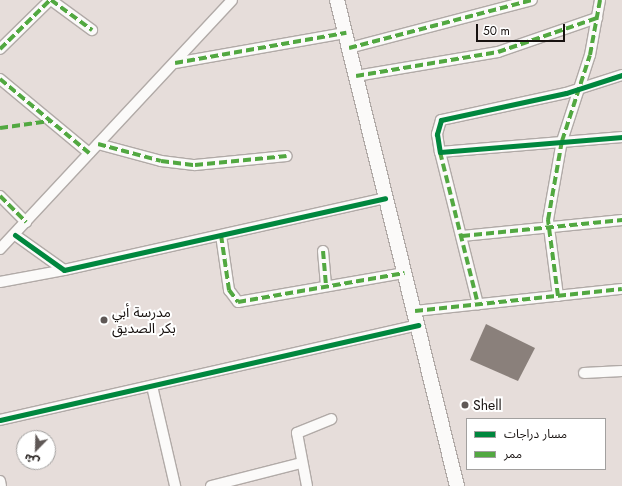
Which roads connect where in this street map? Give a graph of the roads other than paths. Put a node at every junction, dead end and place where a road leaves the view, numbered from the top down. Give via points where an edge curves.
1 (51, 0) edge
2 (232, 0) edge
3 (337, 0) edge
4 (532, 0) edge
5 (600, 0) edge
6 (597, 18) junction
7 (92, 30) dead end
8 (346, 33) junction
9 (349, 48) junction
10 (0, 49) edge
11 (175, 63) junction
12 (622, 75) edge
13 (356, 76) junction
14 (0, 80) edge
15 (577, 90) junction
16 (622, 137) edge
17 (562, 141) junction
18 (98, 144) junction
19 (440, 152) junction
20 (89, 154) junction
21 (287, 156) dead end
22 (0, 196) edge
23 (385, 198) junction
24 (622, 220) edge
25 (26, 222) junction
26 (549, 227) junction
27 (15, 235) junction
28 (221, 235) junction
29 (462, 236) junction
30 (0, 249) edge
31 (323, 251) dead end
32 (64, 270) junction
33 (404, 273) junction
34 (0, 282) edge
35 (326, 286) junction
36 (622, 290) edge
37 (558, 296) junction
38 (478, 304) junction
39 (416, 318) junction
40 (622, 371) edge
41 (584, 373) dead end
42 (152, 386) junction
43 (331, 419) dead end
44 (0, 420) edge
45 (301, 463) junction
46 (0, 481) edge
47 (1, 486) edge
48 (175, 486) edge
49 (210, 486) edge
50 (307, 486) edge
51 (457, 486) edge

1 - 7 street
1 - 10 street
2 - 11 street
3 - 8 main road
4 - 9 street via 485,15
5 - 6 street
6 - 13 street via 498,52
6 - 15 street
8 - 9 main road
8 - 11 street
9 - 13 main road
11 - 18 street
12 - 15 street
13 - 23 main road
14 - 20 street
15 - 17 street
15 - 19 street via 441,120 437,134
16 - 17 street
17 - 19 street
17 - 26 street
18 - 20 street
18 - 21 street via 161,161 195,165
19 - 29 street
20 - 25 street
22 - 25 street
23 - 28 street
23 - 33 main road
24 - 26 street
25 - 27 street
26 - 29 street
26 - 37 street
27 - 30 street
27 - 32 street
28 - 32 street
28 - 35 street via 229,290 238,302
29 - 38 street
31 - 35 street
32 - 34 street
33 - 35 street
33 - 39 main road
36 - 37 street
37 - 38 street
38 - 39 street
39 - 42 street
39 - 51 main road
40 - 41 street
42 - 44 street
42 - 48 street
43 - 45 street via 297,433
45 - 49 street
45 - 50 street
46 - 47 street

